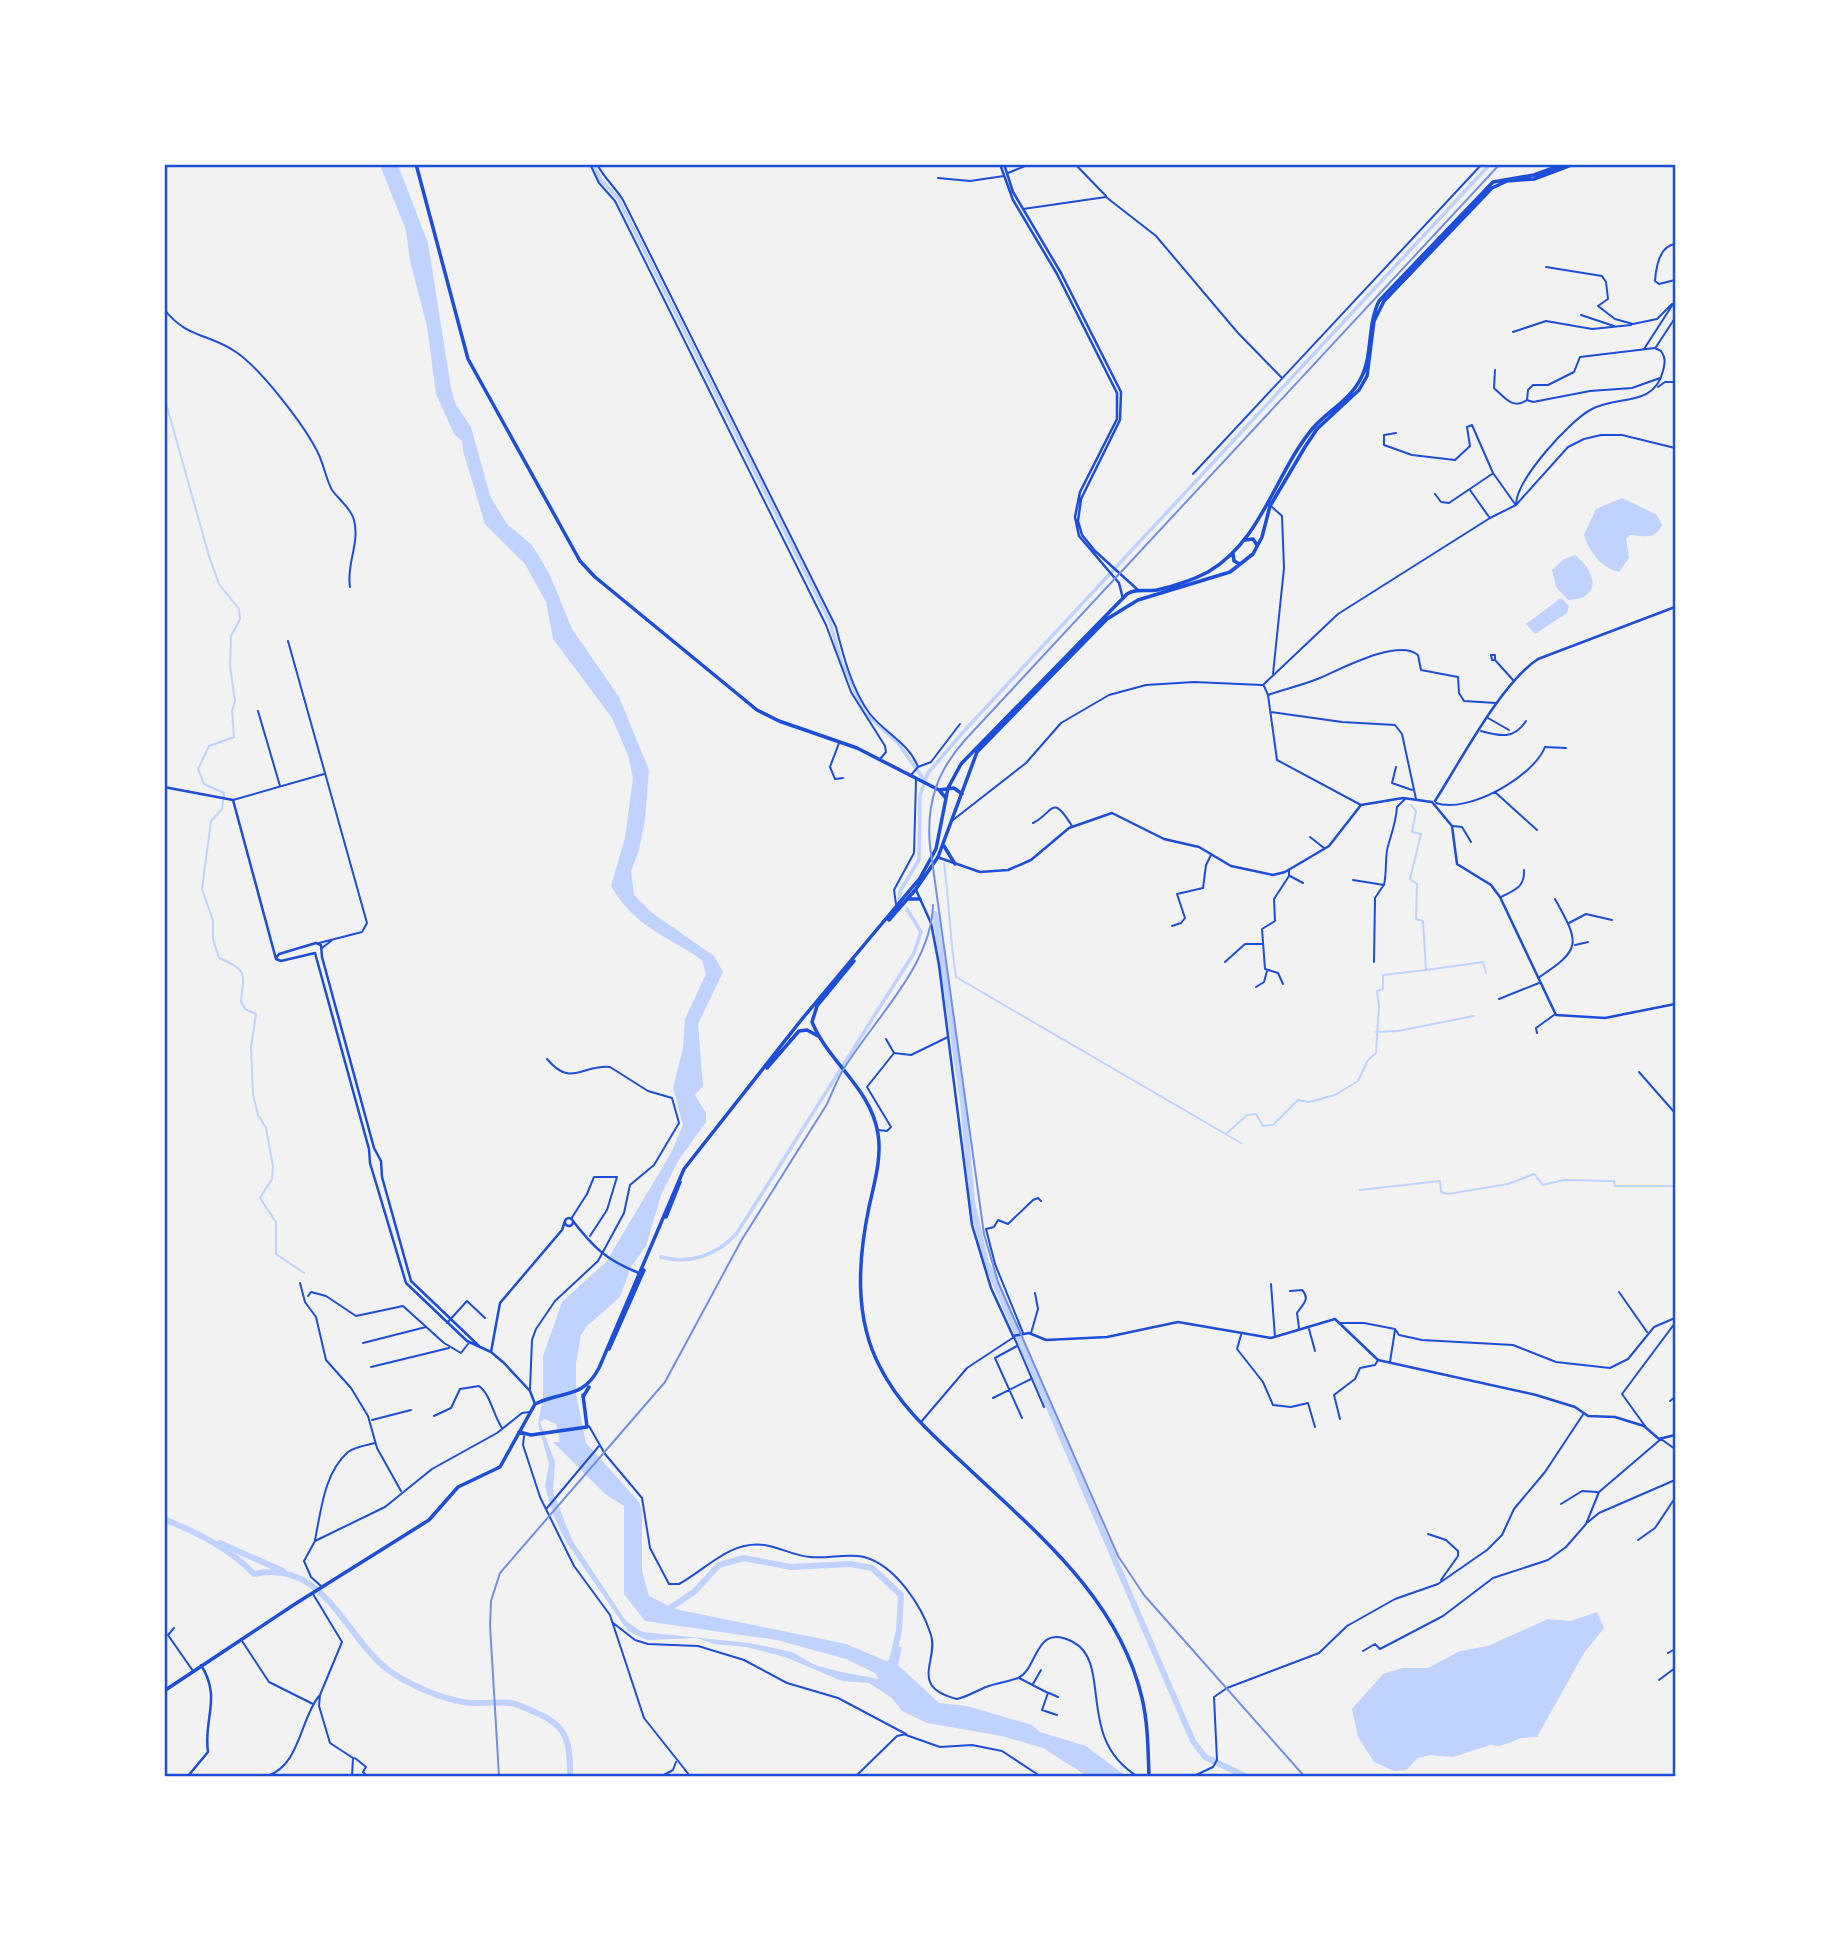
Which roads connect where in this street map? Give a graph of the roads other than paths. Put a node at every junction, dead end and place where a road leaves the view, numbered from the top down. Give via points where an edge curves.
1 (416, 164) edge
2 (590, 164) edge
3 (597, 164) edge
4 (1002, 164) edge
5 (1030, 164) edge
6 (1075, 164) edge
7 (1482, 164) edge
8 (1564, 164) edge
9 (1574, 164) edge
10 (1005, 176) junction
11 (938, 178) dead end
12 (1107, 197) junction
13 (1022, 209) junction
14 (1675, 243) edge
15 (1546, 267) dead end
16 (1675, 280) edge
17 (1675, 301) edge
18 (1672, 304) junction
19 (164, 309) edge
20 (1581, 315) dead end
21 (1675, 318) edge
22 (1633, 324) junction
23 (1615, 327) junction
24 (1513, 332) dead end
25 (1655, 348) junction
26 (1644, 349) junction
27 (1494, 370) dead end
28 (1283, 378) junction
29 (1661, 379) junction
30 (1675, 382) edge
31 (1657, 387) junction
32 (1527, 400) junction
33 (1396, 433) dead end
34 (1675, 448) edge
35 (1493, 473) junction
36 (1193, 474) dead end
37 (1469, 489) junction
38 (1435, 494) dead end
39 (1516, 505) junction
40 (1270, 506) junction
41 (1490, 518) junction
42 (1244, 540) junction
43 (1257, 547) junction
44 (1233, 552) junction
45 (1242, 564) junction
46 (1108, 567) junction
47 (1114, 574) junction
48 (350, 587) dead end
49 (1138, 590) junction
50 (1123, 598) junction
51 (1138, 600) junction
52 (1130, 603) junction
53 (1675, 607) edge
54 (288, 641) dead end
55 (1495, 660) dead end
56 (1272, 675) junction
57 (1513, 681) junction
58 (1263, 685) junction
59 (1268, 695) junction
60 (1498, 704) junction
61 (258, 711) dead end
62 (1271, 712) junction
63 (1489, 718) junction
64 (1526, 721) dead end
65 (960, 724) dead end
66 (1509, 730) dead end
67 (1481, 731) junction
68 (839, 741) junction
69 (1566, 748) dead end
70 (880, 760) junction
71 (918, 767) junction
72 (1395, 767) dead end
73 (325, 774) junction
74 (911, 776) junction
75 (843, 778) dead end
76 (916, 779) junction
77 (164, 787) edge
78 (280, 787) junction
79 (948, 788) junction
80 (939, 790) junction
81 (1413, 790) junction
82 (1494, 792) junction
83 (962, 795) junction
84 (945, 798) junction
85 (1406, 798) junction
86 (1416, 799) junction
87 (231, 800) junction
88 (1435, 802) junction
89 (1361, 805) junction
90 (944, 806) junction
91 (956, 811) junction
92 (952, 821) junction
93 (1033, 823) dead end
94 (1452, 826) junction
95 (1072, 827) junction
96 (1537, 830) dead end
97 (1310, 837) dead end
98 (1471, 842) dead end
99 (944, 843) junction
100 (1325, 849) junction
101 (1212, 854) junction
102 (936, 856) junction
103 (955, 864) junction
104 (1289, 869) junction
105 (1524, 870) dead end
106 (1289, 876) junction
107 (1353, 880) dead end
108 (1303, 883) dead end
109 (1384, 885) junction
110 (915, 888) junction
111 (1500, 897) junction
112 (907, 899) junction
113 (920, 899) junction
114 (1555, 899) dead end
115 (897, 906) junction
116 (1612, 920) dead end
117 (1569, 924) junction
118 (1172, 926) dead end
119 (332, 941) junction
120 (1588, 942) dead end
121 (319, 943) junction
122 (314, 944) junction
123 (1263, 944) junction
124 (1574, 945) junction
125 (322, 950) junction
126 (315, 952) junction
127 (276, 959) junction
128 (1225, 962) dead end
129 (1374, 962) dead end
130 (1267, 970) junction
131 (1539, 980) junction
132 (1283, 984) dead end
133 (1256, 987) dead end
134 (1499, 999) dead end
135 (1675, 1004) edge
136 (1555, 1015) junction
137 (801, 1020) junction
138 (812, 1023) junction
139 (1536, 1028) junction
140 (806, 1030) junction
141 (1532, 1030) dead end
142 (1537, 1033) dead end
143 (820, 1037) junction
144 (949, 1037) junction
145 (887, 1039) dead end
146 (894, 1053) junction
147 (547, 1059) dead end
148 (1639, 1072) dead end
149 (1675, 1113) edge
150 (877, 1130) junction
151 (378, 1156) junction
152 (370, 1157) junction
153 (380, 1166) junction
154 (372, 1168) junction
155 (1041, 1201) dead end
156 (572, 1220) junction
157 (565, 1221) junction
158 (569, 1226) junction
159 (562, 1229) junction
160 (577, 1230) junction
161 (590, 1236) dead end
162 (603, 1255) junction
163 (639, 1272) junction
164 (300, 1283) dead end
165 (1271, 1284) dead end
166 (1290, 1291) dead end
167 (1619, 1292) dead end
168 (1035, 1293) dead end
169 (308, 1296) dead end
170 (485, 1318) dead end
171 (1675, 1318) edge
172 (448, 1321) junction
173 (1340, 1323) junction
174 (1675, 1323) edge
175 (1308, 1326) junction
176 (426, 1327) junction
177 (1395, 1329) junction
178 (1299, 1330) junction
179 (1647, 1333) junction
180 (1031, 1334) junction
181 (1241, 1335) junction
182 (1018, 1336) junction
183 (1275, 1338) junction
184 (363, 1343) dead end
185 (469, 1343) junction
186 (1018, 1346) junction
187 (450, 1348) junction
188 (485, 1349) junction
189 (1315, 1351) dead end
190 (491, 1352) junction
191 (1378, 1360) junction
192 (1390, 1362) junction
193 (371, 1367) dead end
194 (1031, 1378) junction
195 (1009, 1390) junction
196 (530, 1391) junction
197 (578, 1392) junction
198 (583, 1396) junction
199 (1675, 1397) edge
200 (993, 1398) dead end
201 (1670, 1401) dead end
202 (535, 1404) junction
203 (1044, 1407) dead end
204 (411, 1409) dead end
205 (530, 1412) junction
206 (1584, 1413) junction
207 (434, 1416) dead end
208 (1022, 1418) dead end
209 (1340, 1419) dead end
210 (370, 1421) junction
211 (921, 1422) junction
212 (588, 1425) junction
213 (1315, 1427) dead end
214 (1646, 1427) junction
215 (503, 1429) junction
216 (522, 1434) junction
217 (1675, 1435) edge
218 (1661, 1439) junction
219 (376, 1442) junction
220 (599, 1445) junction
221 (1675, 1449) edge
222 (1675, 1480) edge
223 (401, 1492) junction
224 (1599, 1492) junction
225 (1675, 1498) edge
226 (1561, 1504) dead end
227 (546, 1509) junction
228 (1586, 1524) junction
229 (1428, 1534) dead end
230 (1638, 1540) dead end
231 (314, 1541) junction
232 (1438, 1584) junction
233 (317, 1590) junction
234 (612, 1622) junction
235 (174, 1628) dead end
236 (621, 1630) junction
237 (615, 1633) junction
238 (241, 1640) junction
239 (1675, 1649) edge
240 (1363, 1651) dead end
241 (1668, 1653) dead end
242 (201, 1665) junction
243 (1675, 1668) edge
244 (1041, 1670) dead end
245 (193, 1671) junction
246 (1018, 1678) junction
247 (1659, 1680) dead end
248 (1032, 1685) junction
249 (164, 1691) edge
250 (1048, 1693) junction
251 (320, 1695) junction
252 (1058, 1697) dead end
253 (313, 1704) junction
254 (1057, 1715) dead end
255 (897, 1737) junction
256 (354, 1758) junction
257 (677, 1761) junction
258 (188, 1776) edge
259 (267, 1776) edge
260 (352, 1776) edge
261 (367, 1776) edge
262 (662, 1776) edge
263 (690, 1776) edge
264 (856, 1776) edge
265 (1040, 1776) edge
266 (1137, 1776) edge
267 (1149, 1776) edge
268 (1194, 1776) edge

1 - 68 main road via 468,359 579,561 757,710
2 - 70 street via 615,201 826,625 851,692 885,746
3 - 71 street via 623,200 824,602 870,713 900,740
4 - 10 street
5 - 10 street
6 - 12 street
7 - 28 street
8 - 42 main road via 1534,176 1493,182 1379,301 1371,317 1362,377 1302,443
9 - 40 main road via 1535,180 1507,181 1492,188 1384,301 1374,321 1367,376 1359,390 1317,429
10 - 11 street via 970,181
10 - 13 street
10 - 46 street via 1117,393 1119,413 1075,510 1079,536
12 - 13 street
12 - 28 street via 1156,236 1238,333
13 - 46 street via 1121,392 1120,421 1078,512 1081,533
14 - 16 street via 1665,248 1655,281
15 - 22 street via 1602,276 1608,299 1598,306 1615,319
17 - 18 street
18 - 22 street via 1657,319
18 - 26 street
19 - 48 street via 174,323 189,332 235,351 289,408 355,522
20 - 23 street
21 - 25 street
22 - 23 street
23 - 24 street via 1592,329 1546,321
25 - 26 street
25 - 29 street via 1665,357
26 - 32 street via 1580,357 1574,372 1548,385 1533,385
27 - 32 street via 1493,384 1502,396 1514,404
28 - 36 street
29 - 31 street
29 - 32 street via 1632,388
30 - 31 street
31 - 39 street via 1642,397 1585,413 1529,473 1516,495
33 - 35 street via 1384,435 1384,445 1412,455 1455,460 1470,446 1470,424
34 - 39 street via 1622,435 1584,439 1569,447
35 - 37 street
35 - 39 street
37 - 38 street via 1446,503
37 - 41 street
39 - 41 street
40 - 43 main road
40 - 56 street via 1282,516 1284,568
41 - 56 street via 1338,614
42 - 43 main road via 1253,539
42 - 44 main road
43 - 45 main road
44 - 45 main road via 1234,561
44 - 49 main road via 1195,578 1165,588
45 - 51 main road via 1224,575
46 - 47 street
47 - 49 street
47 - 50 street
49 - 50 main road
49 - 51 main road
50 - 52 main road
50 - 79 main road via 965,760
51 - 52 main road
52 - 83 main road via 1107,619 977,752
53 - 57 street via 1538,659
54 - 73 street
55 - 57 street
56 - 58 street
57 - 60 street
58 - 59 street
58 - 92 street via 1177,683 1133,686 1109,695 1061,723 1028,762
59 - 60 street via 1361,659 1410,650 1418,655 1421,670 1455,674 1464,701
59 - 62 street
60 - 63 street
61 - 78 street
62 - 81 street via 1395,725 1402,734
62 - 89 street via 1276,760
63 - 66 street
63 - 67 street
64 - 67 street via 1507,736
65 - 71 street via 931,762
67 - 88 street
68 - 70 main road
68 - 75 street via 830,767 835,779
69 - 82 street via 1545,747 1529,772
70 - 74 main road
71 - 74 street
72 - 81 street via 1392,783
73 - 78 street
73 - 119 street via 367,927
74 - 76 main road
76 - 80 main road
76 - 115 street via 914,853 894,890
77 - 87 street
78 - 87 street
79 - 80 main road
79 - 83 main road via 958,789
79 - 84 main road
80 - 84 main road
81 - 86 street
82 - 88 street via 1465,804
82 - 96 street
83 - 91 main road
84 - 90 main road
85 - 86 street
85 - 89 street
85 - 109 street via 1397,807 1395,832 1386,848
86 - 88 street
87 - 127 street
88 - 94 street
89 - 100 street
90 - 91 main road
90 - 102 main road
91 - 92 main road
92 - 99 main road
93 - 95 street via 1055,807
94 - 98 street via 1462,827
94 - 111 street via 1457,864 1492,885
95 - 101 street via 1115,814 1164,839
95 - 103 street via 1021,866 988,873
97 - 100 street
99 - 102 main road
99 - 103 main road
100 - 104 street
101 - 104 street via 1231,866 1258,873
101 - 118 street via 1203,888 1177,894 1185,918
102 - 103 street
102 - 110 main road
104 - 106 street
105 - 111 street via 1519,888
106 - 108 street
106 - 123 street via 1274,900 1275,921 1263,928
107 - 109 street
109 - 129 street via 1375,898
110 - 112 main road
110 - 113 street
110 - 115 main road
111 - 131 street
112 - 113 main road
112 - 138 main road via 817,1006
113 - 144 street via 934,934
114 - 117 street
115 - 137 main road
116 - 117 street via 1586,914
117 - 124 street
119 - 121 street
119 - 125 street
120 - 124 street
121 - 122 street
121 - 125 street
122 - 126 street
122 - 127 street via 278,954
123 - 128 street via 1245,944
123 - 130 street
124 - 131 street via 1569,956
125 - 126 street
125 - 151 street
126 - 127 street
126 - 152 street
130 - 132 street via 1278,974
130 - 133 street via 1264,982
131 - 134 street
131 - 136 street
135 - 136 street via 1601,1019
136 - 139 street
137 - 138 main road via 807,1018
137 - 140 main road
137 - 163 main road via 684,1169
138 - 140 main road
138 - 143 main road
139 - 141 street
139 - 142 street
140 - 143 main road
140 - 163 main road via 795,1034 695,1157
143 - 150 main road via 866,1099
144 - 146 street via 911,1055
144 - 182 street via 972,1225 991,1288
145 - 146 street
146 - 150 street via 867,1087 891,1127 887,1132
147 - 162 street via 569,1074 610,1067 648,1091 672,1098 677,1109 676,1130 654,1166 630,1185 624,1213
148 - 149 street
150 - 211 main road via 877,1170 860,1266 864,1315 870,1346 881,1369
151 - 152 street
151 - 153 street
152 - 154 street
153 - 154 street
153 - 172 street via 409,1278
154 - 172 street via 404,1279
155 - 182 street via 1033,1200 1008,1224 998,1220 986,1230
156 - 157 street
156 - 158 street
156 - 160 street
156 - 161 street via 594,1177 617,1177 607,1210
157 - 158 street
157 - 159 street
158 - 159 street
158 - 160 street
159 - 190 street via 505,1296 496,1315
160 - 162 street
162 - 163 street
162 - 196 street via 540,1321 532,1340
163 - 197 main road via 599,1368 589,1385
163 - 198 main road via 600,1371
164 - 210 street via 305,1302 316,1317 326,1360 351,1388
165 - 183 street
166 - 178 street via 1302,1290 1306,1295 1297,1313
167 - 179 street
168 - 180 street via 1038,1309
169 - 176 street via 323,1294 356,1316 403,1306
170 - 172 street via 467,1301
171 - 179 street
172 - 185 street
172 - 188 street
173 - 175 street via 1332,1319
173 - 177 street
173 - 191 street
174 - 214 street via 1622,1394
175 - 178 street
175 - 189 street
176 - 184 street
176 - 187 street
177 - 179 street via 1399,1335 1422,1340 1504,1343 1556,1362 1610,1368 1628,1359
177 - 192 street
178 - 183 street
180 - 181 street via 1046,1340 1107,1337 1178,1322
180 - 182 street
181 - 183 street
181 - 213 street via 1237,1349 1264,1382 1273,1405 1308,1403
182 - 186 street
182 - 211 street via 967,1368
185 - 187 street via 460,1353
185 - 188 street
186 - 194 street
186 - 195 street via 995,1357
187 - 193 street
188 - 190 street
190 - 196 street
191 - 192 street
191 - 209 street via 1360,1368 1355,1379 1334,1395
192 - 206 street via 1536,1395
194 - 195 street
194 - 203 street
195 - 200 street
195 - 208 street
196 - 202 street
197 - 198 main road
197 - 202 main road
198 - 212 main road
199 - 201 street
202 - 205 main road
204 - 210 street
205 - 215 street
205 - 216 main road
206 - 214 street via 1610,1415
206 - 232 street via 1514,1509 1500,1538
207 - 215 street via 451,1408 460,1390 479,1386
210 - 219 street
211 - 267 main road via 1060,1557 1102,1605 1123,1641 1139,1683
212 - 216 main road
212 - 220 street
214 - 218 street
215 - 223 street
216 - 227 street
216 - 233 main road via 500,1467 458,1487 429,1520
217 - 218 street
218 - 221 street
218 - 224 street
219 - 223 street
219 - 231 street via 349,1451 334,1472
220 - 227 street
220 - 246 street via 642,1498 650,1548 669,1584 680,1584 734,1547 765,1545 826,1559 863,1557 891,1571 913,1600 931,1634 928,1675 940,1693 957,1699
222 - 228 street via 1599,1513
223 - 231 street via 372,1514
224 - 226 street via 1581,1491
224 - 228 street
225 - 230 street via 1656,1528
227 - 234 street via 574,1566
228 - 240 street via 1548,1560 1493,1578 1443,1616 1401,1640
229 - 232 street via 1446,1540 1458,1551
231 - 233 street via 304,1561
232 - 268 street via 1395,1598 1347,1626 1319,1653 1219,1693 1213,1706 1216,1764
233 - 238 main road
233 - 251 street via 342,1642
234 - 236 street
234 - 237 street
235 - 245 street via 168,1635
236 - 237 street
236 - 255 street via 649,1644 698,1646 744,1660 787,1683 838,1698 906,1734
237 - 257 street via 644,1718
238 - 242 main road
238 - 253 street via 269,1682
239 - 241 street
242 - 245 main road
242 - 258 street via 213,1702 205,1731 208,1752
243 - 247 street
244 - 248 street
245 - 249 main road
246 - 248 street
246 - 266 street via 1038,1647 1049,1639 1066,1639 1081,1647 1095,1684 1101,1734 1115,1761
248 - 250 street
250 - 252 street
250 - 254 street via 1042,1710
251 - 253 street
251 - 256 street via 330,1743
253 - 259 street via 287,1760
255 - 264 street
255 - 265 street via 911,1735 940,1747 972,1745 1002,1751
256 - 260 street
256 - 261 street via 366,1767 363,1772
257 - 262 street via 673,1770
257 - 263 street

